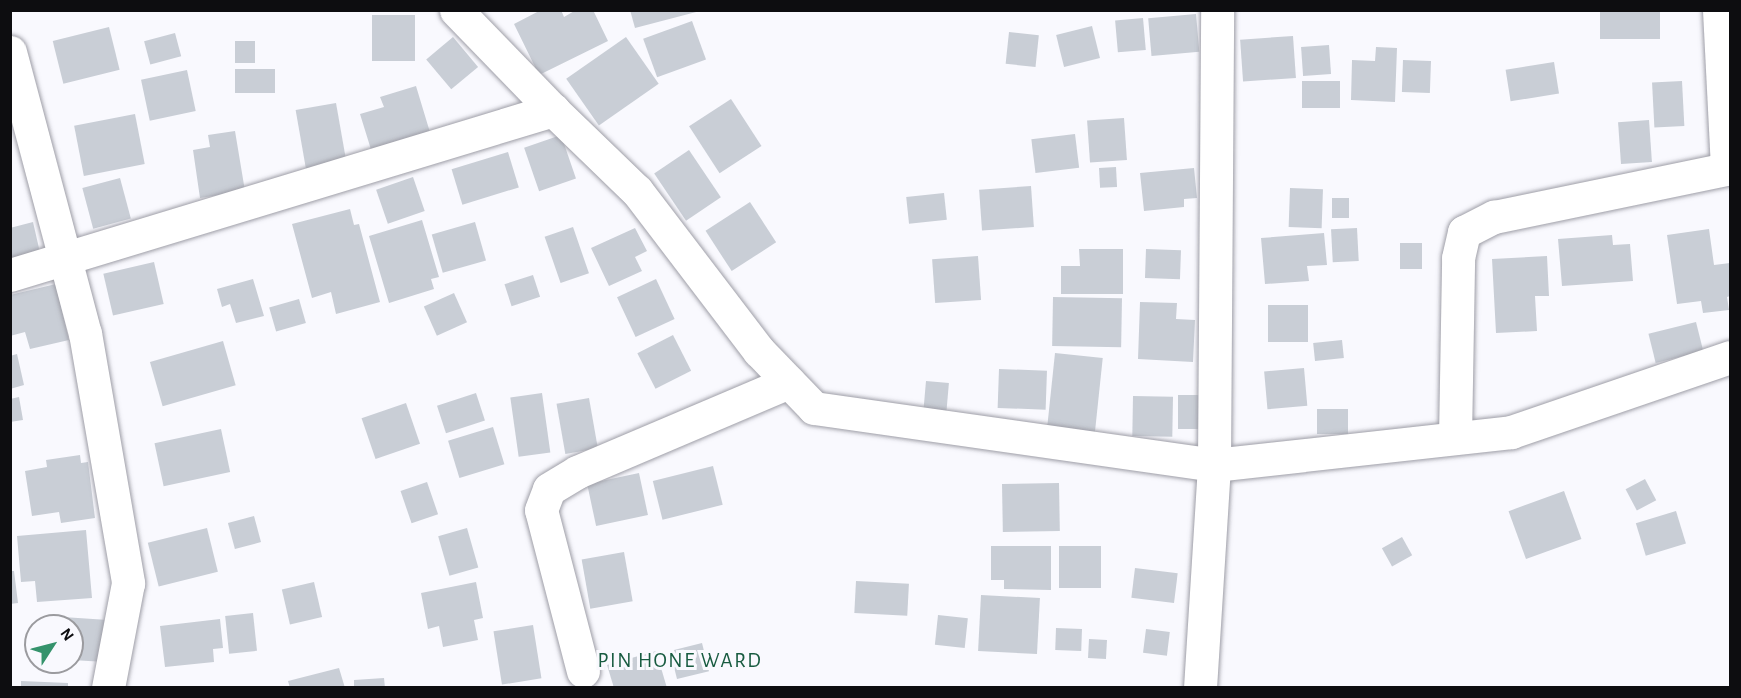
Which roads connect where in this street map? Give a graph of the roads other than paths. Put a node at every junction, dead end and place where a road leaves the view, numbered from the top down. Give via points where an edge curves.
1 (456, 10) edge
2 (1217, 10) edge
3 (1719, 10) edge
4 (10, 52) edge
5 (553, 110) junction
6 (1729, 169) edge
7 (63, 259) junction
8 (10, 275) edge
9 (1731, 357) edge
10 (789, 382) junction
11 (1455, 438) junction
12 (1214, 465) junction
13 (583, 671) dead end
14 (108, 687) edge
15 (1200, 687) edge

1 - 5 street
2 - 12 street
3 - 6 street
4 - 7 street
5 - 7 street
5 - 10 street via 637,191 759,351
6 - 11 street via 1494,217 1464,232 1458,258
7 - 8 street
7 - 14 street via 85,333 128,583
9 - 11 street via 1511,432
10 - 12 street via 814,408
10 - 13 street via 577,472 549,489 541,510
11 - 12 street
12 - 15 street

